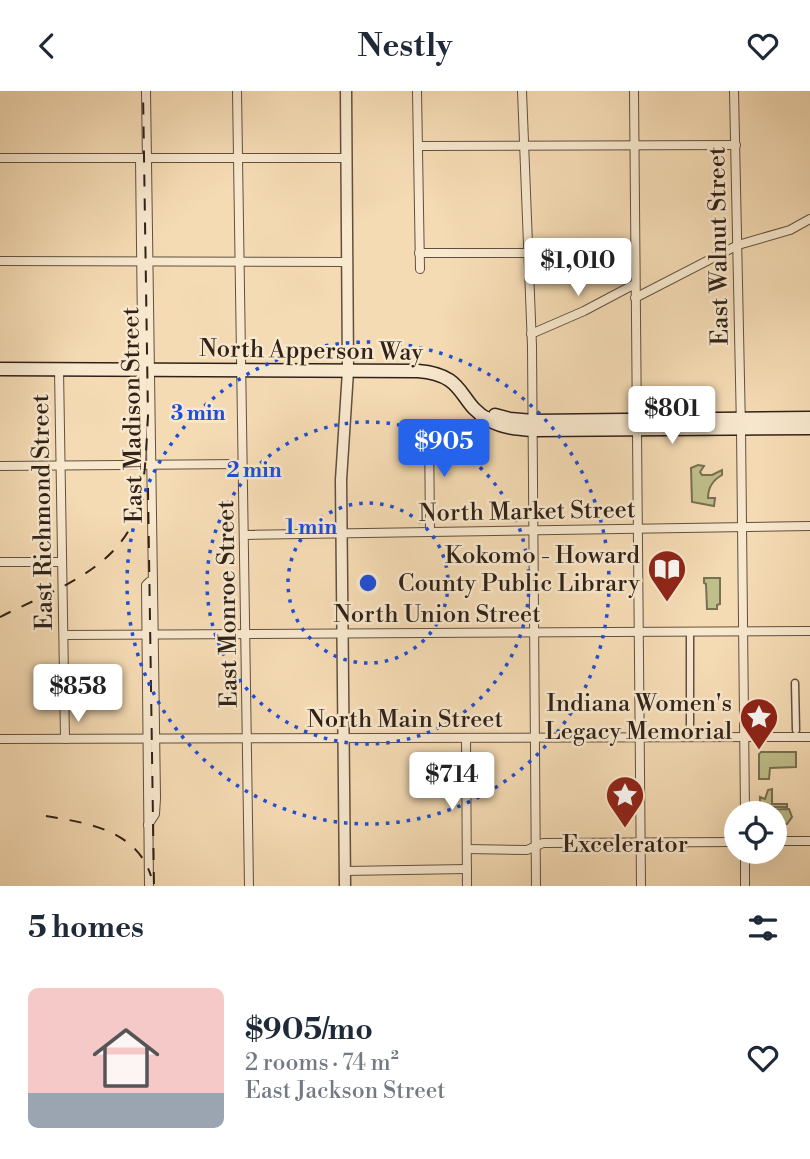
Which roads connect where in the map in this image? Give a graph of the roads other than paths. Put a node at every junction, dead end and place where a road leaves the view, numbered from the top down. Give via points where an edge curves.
1 (146, 91) edge
2 (237, 91) edge
3 (346, 91) edge
4 (417, 91) edge
5 (522, 91) edge
6 (634, 91) edge
7 (734, 91) edge
8 (736, 145) junction
9 (418, 146) junction
10 (523, 146) junction
11 (634, 146) junction
12 (0, 157) edge
13 (238, 157) junction
14 (144, 158) junction
15 (346, 158) junction
16 (810, 219) edge
17 (738, 245) junction
18 (419, 253) junction
19 (528, 253) junction
20 (0, 261) edge
21 (145, 261) junction
22 (239, 262) junction
23 (348, 262) junction
24 (420, 269) dead end
25 (635, 283) junction
26 (635, 298) junction
27 (531, 334) junction
28 (0, 363) edge
29 (146, 367) junction
30 (240, 367) junction
31 (348, 367) junction
32 (0, 369) edge
33 (59, 369) junction
34 (488, 415) junction
35 (810, 418) edge
36 (741, 424) junction
37 (636, 425) junction
38 (533, 426) junction
39 (810, 428) edge
40 (242, 464) junction
41 (60, 465) junction
42 (141, 465) junction
43 (152, 465) junction
44 (0, 466) edge
45 (810, 526) edge
46 (742, 527) junction
47 (637, 528) junction
48 (534, 530) junction
49 (430, 531) junction
50 (342, 533) junction
51 (244, 535) junction
52 (0, 562) edge
53 (61, 562) junction
54 (743, 631) junction
55 (810, 631) edge
56 (690, 632) junction
57 (534, 633) junction
58 (638, 633) junction
59 (64, 635) junction
60 (151, 635) junction
61 (246, 635) junction
62 (342, 635) junction
63 (795, 683) dead end
64 (796, 730) dead end
65 (639, 737) junction
66 (690, 737) junction
67 (745, 737) junction
68 (810, 737) edge
69 (248, 738) junction
70 (344, 738) junction
71 (466, 738) junction
72 (535, 738) junction
73 (0, 739) edge
74 (65, 739) junction
75 (152, 739) junction
76 (745, 801) edge
77 (787, 841) edge
78 (810, 841) edge
79 (640, 842) junction
80 (724, 842) edge
81 (536, 845) junction
82 (467, 849) junction
83 (745, 864) edge
84 (467, 869) junction
85 (345, 871) junction
86 (149, 886) edge
87 (249, 886) edge
88 (345, 886) edge
89 (467, 886) edge
90 (536, 886) edge
91 (641, 886) edge
92 (745, 886) edge

1 - 14 street, East Madison Street
2 - 13 street, East Monroe Street
3 - 15 street
4 - 9 street
5 - 10 street
6 - 11 street
7 - 8 street, East Walnut Street
8 - 11 street
8 - 17 street, East Walnut Street
9 - 10 street
9 - 18 street
10 - 11 street
10 - 19 street
11 - 25 street
12 - 14 street
13 - 14 street
13 - 15 street
13 - 22 street, East Monroe Street
14 - 21 street, East Madison Street
15 - 23 street
16 - 17 street via 790,230
17 - 26 street
17 - 36 street, East Walnut Street
18 - 19 street
18 - 24 street
19 - 27 street
20 - 21 street
21 - 22 street
21 - 29 street, East Madison Street
22 - 23 street
22 - 30 street, East Monroe Street
23 - 31 street
25 - 26 street
25 - 27 street
26 - 37 street
27 - 38 street
28 - 29 main road, North Apperson Way
29 - 30 main road, North Apperson Way
29 - 33 main road, North Apperson Way
29 - 42 street, East Madison Street
29 - 43 street, East Madison Street
30 - 31 main road, North Apperson Way
30 - 40 street, East Monroe Street
31 - 34 main road, North Apperson Way via 421,363 444,368 464,381
31 - 50 street
32 - 33 main road, North Apperson Way
33 - 41 street, East Richmond Street
34 - 38 main road via 509,428
34 - 49 street via 474,425 429,427
35 - 36 main road
36 - 37 main road
36 - 39 main road
36 - 46 street, East Walnut Street
37 - 38 main road
37 - 47 street
38 - 48 street
40 - 43 street
40 - 51 street, East Monroe Street
41 - 42 street
41 - 44 street
41 - 53 street, East Richmond Street
42 - 43 street
43 - 60 street, East Madison Street
45 - 46 street, North Market Street
46 - 47 street, North Market Street
46 - 54 street, East Walnut Street
47 - 48 street, North Market Street
47 - 58 street
48 - 49 street, North Market Street
48 - 57 street
49 - 50 street, North Market Street
50 - 51 street, North Market Street
50 - 62 street
51 - 61 street, East Monroe Street
52 - 53 street
53 - 59 street, East Richmond Street
54 - 55 street, North Union Street
54 - 56 street, North Union Street
54 - 67 street, East Walnut Street
56 - 58 street, North Union Street
56 - 66 street
57 - 58 street, North Union Street
57 - 62 street, North Union Street
57 - 72 street
58 - 65 street
59 - 60 street, North Union Street
59 - 74 street, East Richmond Street
60 - 61 street, North Union Street
60 - 75 street, East Madison Street
61 - 62 street, North Union Street
61 - 69 street, East Monroe Street
62 - 70 street
63 - 64 street
65 - 66 street, North Main Street
65 - 72 street, North Main Street
65 - 79 street
66 - 67 street, North Main Street
67 - 68 street, North Main Street
67 - 76 street, East Walnut Street
69 - 70 street, North Main Street
69 - 75 street, North Main Street
69 - 87 street, East Monroe Street
70 - 71 street, North Main Street
70 - 85 street
71 - 72 street, North Main Street
71 - 82 street
72 - 81 street
73 - 74 street, North Main Street
74 - 75 street, North Main Street
75 - 86 street, East Madison Street via 156,809 148,823
77 - 78 street
79 - 80 street
79 - 81 street
79 - 91 street
81 - 82 street via 527,850
81 - 90 street
82 - 84 street
83 - 92 street
84 - 85 street
84 - 89 street
85 - 88 street

